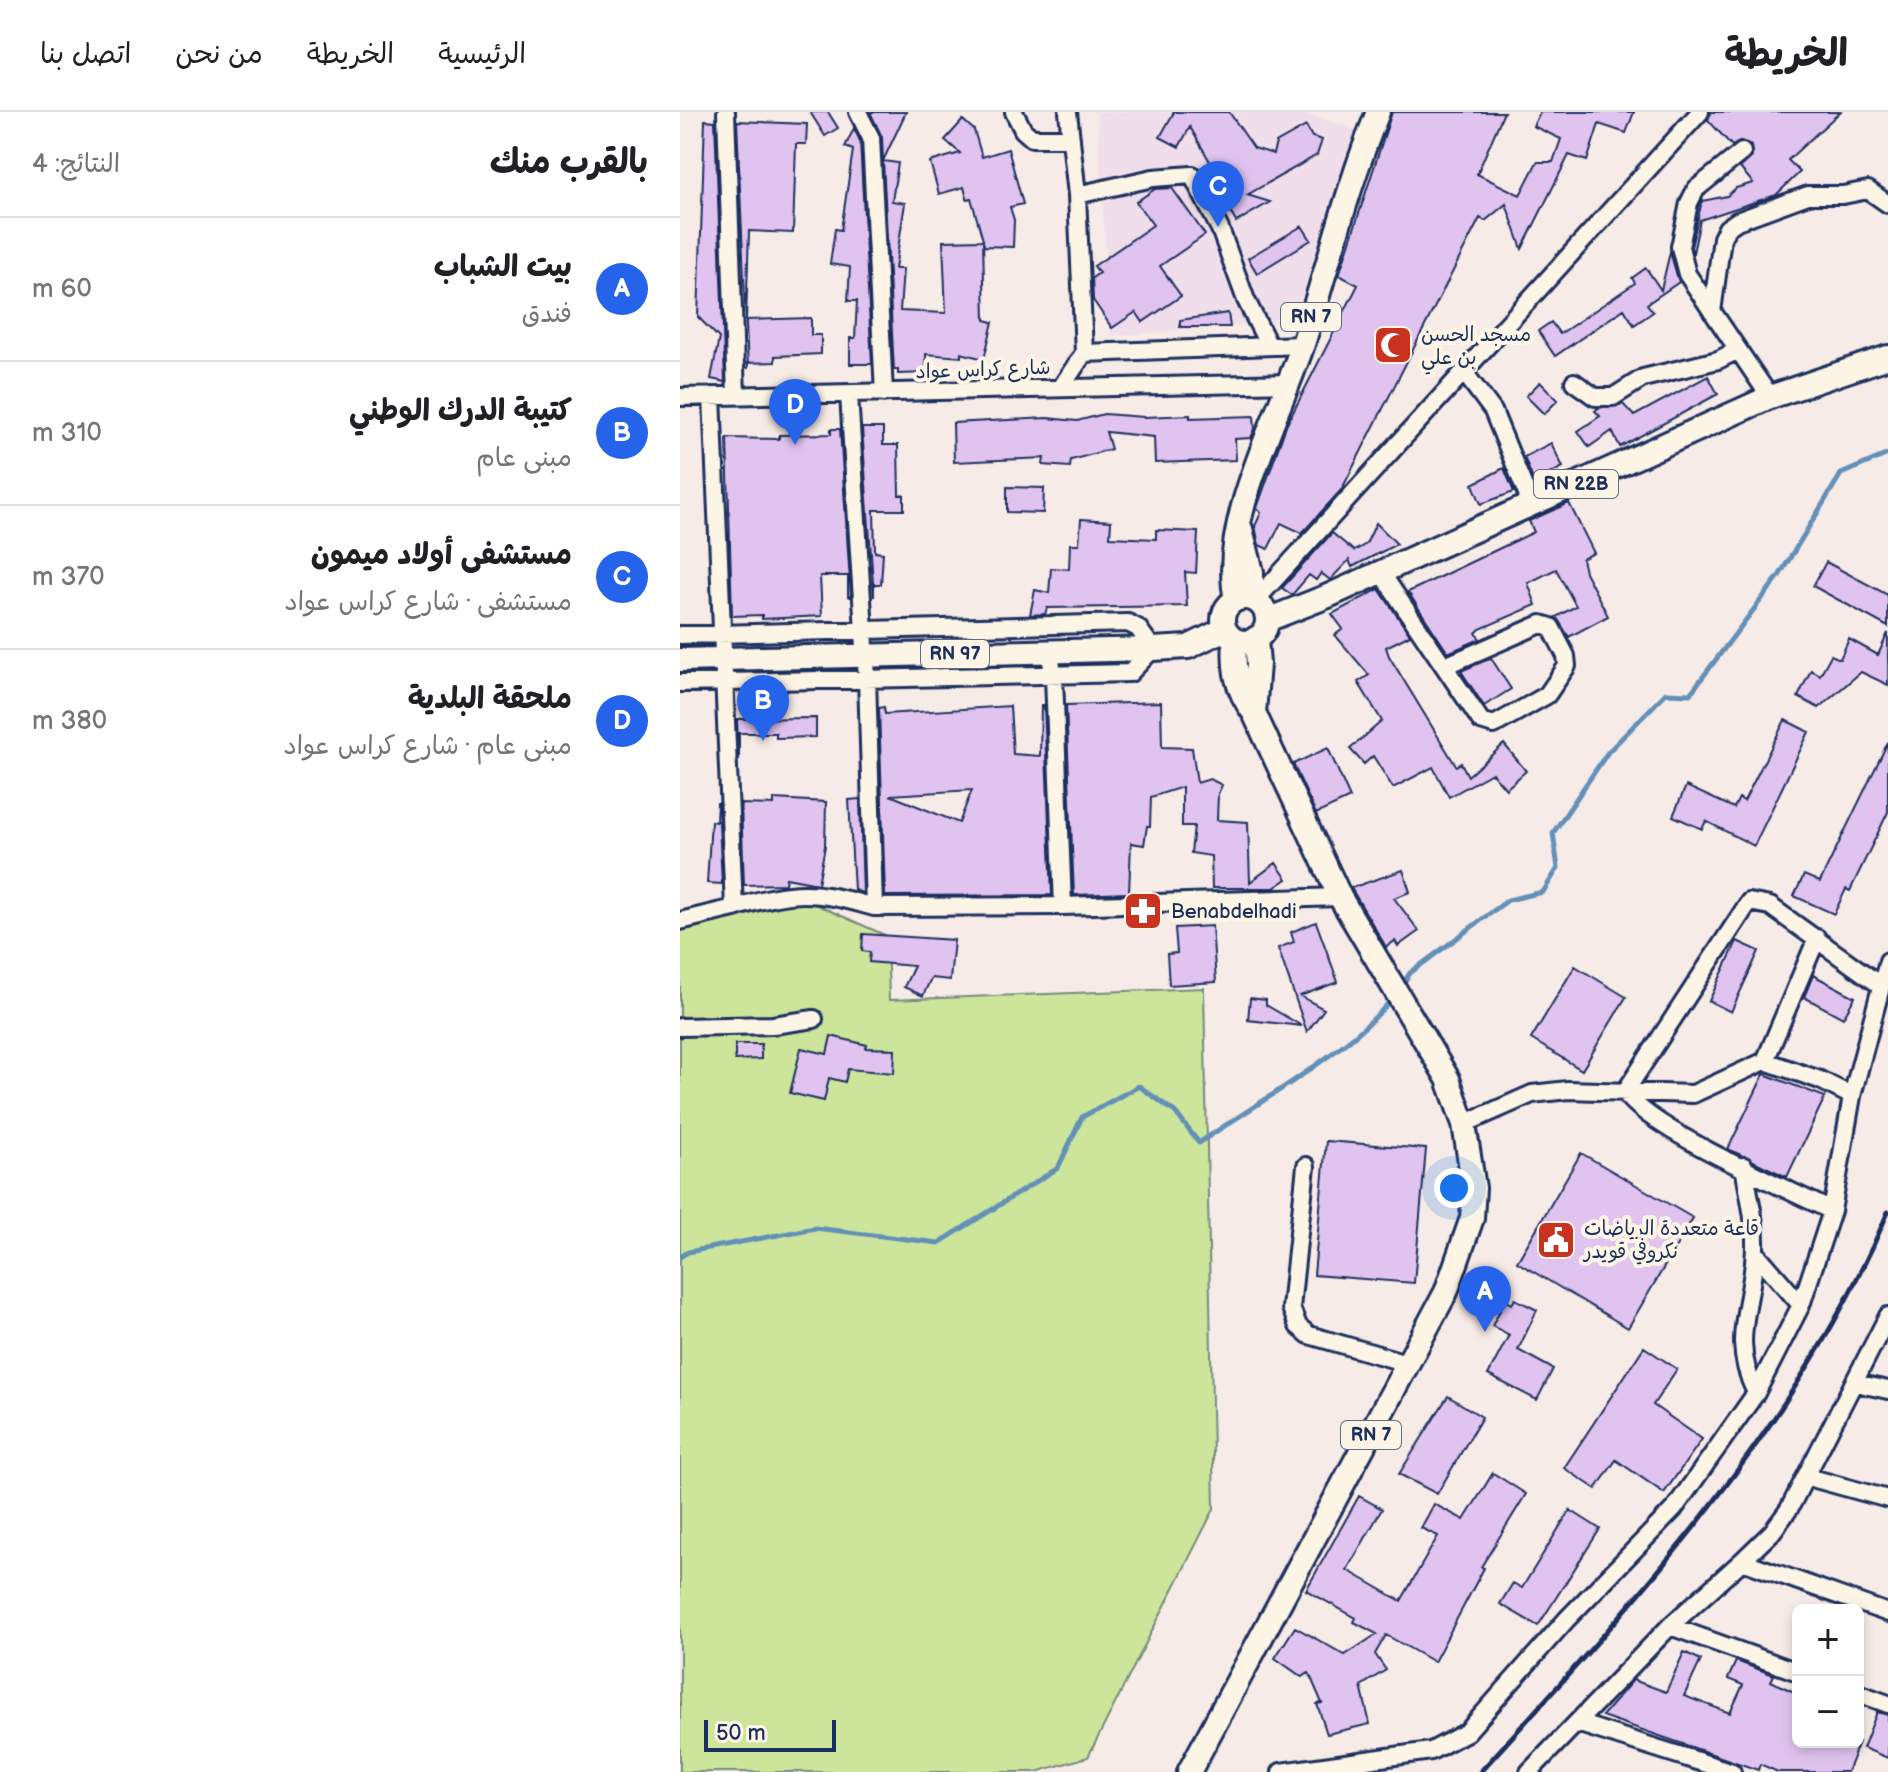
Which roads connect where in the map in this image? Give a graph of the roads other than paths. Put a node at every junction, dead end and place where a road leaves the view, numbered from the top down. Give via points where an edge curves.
1 (726, 112) edge
2 (858, 112) edge
3 (1014, 112) edge
4 (1068, 112) edge
5 (1700, 112) edge
6 (1371, 114) edge
7 (1071, 138) junction
8 (1742, 152) dead end
9 (1077, 195) junction
10 (1888, 204) edge
11 (1712, 312) junction
12 (1302, 345) junction
13 (1269, 346) junction
14 (1738, 350) junction
15 (1084, 353) junction
16 (1888, 357) edge
17 (1464, 372) junction
18 (1574, 382) dead end
19 (1289, 383) junction
20 (1062, 386) junction
21 (884, 393) junction
22 (736, 395) junction
23 (849, 395) junction
24 (712, 396) junction
25 (680, 397) edge
26 (1770, 397) junction
27 (1531, 504) junction
28 (1380, 571) junction
29 (1247, 618) junction
30 (863, 628) junction
31 (721, 634) junction
32 (680, 635) edge
33 (1153, 649) junction
34 (1049, 651) junction
35 (722, 658) junction
36 (680, 660) edge
37 (1445, 666) junction
38 (866, 667) junction
39 (1054, 677) junction
40 (723, 682) junction
41 (680, 683) edge
42 (1340, 897) junction
43 (1063, 906) junction
44 (874, 907) junction
45 (734, 908) junction
46 (680, 921) edge
47 (1817, 938) junction
48 (1888, 961) edge
49 (1880, 985) junction
50 (814, 1019) dead end
51 (680, 1027) edge
52 (1765, 1061) junction
53 (1625, 1092) junction
54 (1852, 1096) junction
55 (1464, 1124) junction
56 (1306, 1166) dead end
57 (1744, 1166) junction
58 (1832, 1211) junction
59 (1755, 1252) junction
60 (1801, 1305) junction
61 (1888, 1316) edge
62 (1410, 1364) junction
63 (1855, 1383) junction
64 (1888, 1390) edge
65 (1756, 1393) junction
66 (1808, 1477) junction
67 (1888, 1499) edge
68 (1742, 1561) junction
69 (1888, 1613) edge
70 (1670, 1626) junction
71 (1792, 1670) edge
72 (1864, 1695) edge
73 (1888, 1704) edge
74 (1577, 1723) junction
75 (1699, 1767) edge
76 (1189, 1772) edge
77 (1281, 1772) edge
78 (1530, 1772) edge
79 (1732, 1772) edge

1 - 22 street
2 - 21 street via 871,138
3 - 7 street via 1032,138
4 - 7 street
5 - 17 street
6 - 12 main road, RN 7
7 - 9 street
8 - 11 street via 1696,189 1680,247 1687,274
9 - 13 street via 1192,175
9 - 15 street
10 - 11 street via 1868,190 1808,195 1737,221 1722,238
11 - 14 street
12 - 13 street
12 - 19 main road, RN 7
13 - 15 street
14 - 18 street via 1643,378 1613,397 1595,397
14 - 26 street
15 - 20 street
16 - 26 main road, RN 22B
17 - 27 street via 1493,411
17 - 29 street
19 - 20 street, شارع كراس عواد
19 - 29 main road, RN 7 via 1239,520 1252,572
20 - 21 street, شارع كراس عواد
21 - 23 street, شارع كراس عواد
22 - 23 street, شارع كراس عواد
22 - 24 street, شارع كراس عواد
23 - 30 street
24 - 25 street, شارع كراس عواد
24 - 31 street
26 - 27 main road, RN 22B
27 - 28 main road, RN 22B
28 - 29 main road, RN 22B
28 - 37 street
29 - 33 main road, RN 97 via 1188,647
29 - 42 main road, RN 7 via 1235,675
30 - 31 street
30 - 33 street via 1128,623
30 - 38 street
31 - 32 street
31 - 35 street
33 - 34 main road, RN 97
33 - 39 street via 1130,673
34 - 38 main road, RN 97
34 - 39 street
35 - 36 main road, RN 97
35 - 38 main road, RN 97
35 - 40 street
37 - 37 street via 1481,721 1494,725 1547,695 1567,666 1551,627 1541,624
38 - 39 street
38 - 40 street
38 - 44 street
39 - 43 street
40 - 41 street
40 - 45 street
42 - 43 street
42 - 55 main road, RN 7 via 1448,1079
43 - 44 street
44 - 45 street via 803,891
45 - 46 street
47 - 49 street
47 - 52 street
47 - 53 street via 1764,902 1749,902
48 - 49 street
49 - 54 street
50 - 51 street
52 - 53 street via 1693,1094
52 - 54 street
53 - 55 street via 1532,1094
53 - 57 street via 1647,1116
54 - 58 street
55 - 62 main road, RN 7 via 1474,1188 1472,1218 1446,1292
56 - 62 street via 1291,1308 1298,1326 1321,1341
57 - 58 street
57 - 59 street
58 - 60 street
59 - 60 street
59 - 65 street via 1741,1347
60 - 65 street
61 - 63 street
62 - 76 main road, RN 7
63 - 64 street
63 - 66 street
65 - 77 street via 1674,1509 1467,1732 1431,1751
66 - 67 street
66 - 68 street via 1772,1532
68 - 69 street
68 - 70 street
70 - 71 street
70 - 74 street
72 - 73 street
74 - 75 street
74 - 78 street
75 - 79 street

